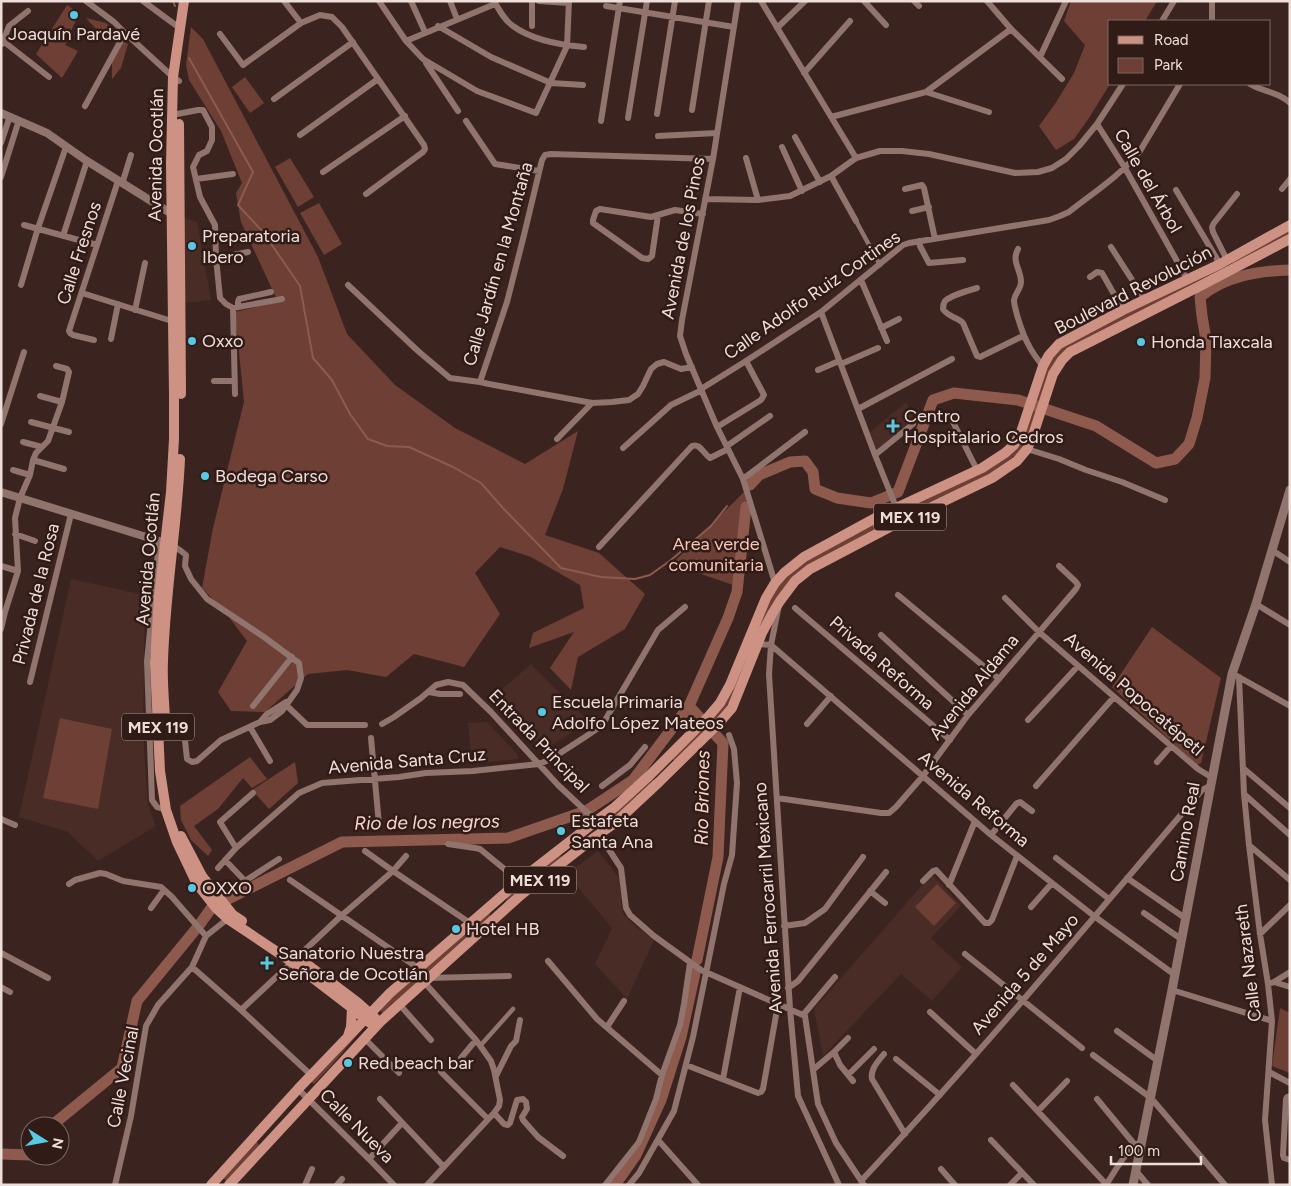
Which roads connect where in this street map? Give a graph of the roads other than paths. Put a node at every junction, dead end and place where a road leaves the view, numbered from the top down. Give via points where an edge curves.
1 (86, 1) edge
2 (143, 1) edge
3 (184, 1) edge
4 (190, 1) edge
5 (284, 1) edge
6 (379, 1) edge
7 (411, 1) edge
8 (450, 1) edge
9 (532, 1) edge
10 (539, 1) edge
11 (647, 1) edge
12 (675, 1) edge
13 (709, 1) edge
14 (738, 1) edge
15 (761, 1) edge
16 (805, 1) edge
17 (864, 1) edge
18 (987, 1) edge
19 (1066, 1) edge
20 (1174, 1) edge
21 (1212, 1) edge
22 (495, 2) edge
23 (568, 2) edge
24 (620, 5) edge
25 (606, 6) dead end
26 (28, 11) dead end
27 (645, 13) junction
28 (672, 17) junction
29 (457, 19) junction
30 (1163, 20) edge
31 (1212, 20) edge
32 (850, 21) dead end
33 (706, 22) junction
34 (301, 23) junction
35 (886, 25) dead end
36 (438, 26) junction
37 (532, 26) dead end
38 (734, 27) junction
39 (776, 28) junction
40 (182, 29) junction
41 (1012, 29) junction
42 (425, 32) junction
43 (125, 33) junction
44 (220, 34) dead end
45 (406, 41) junction
46 (352, 42) junction
47 (2, 43) edge
48 (567, 46) junction
49 (584, 47) dead end
50 (1040, 57) junction
51 (423, 59) junction
52 (804, 73) junction
53 (49, 76) dead end
54 (176, 79) junction
55 (378, 79) junction
56 (1062, 79) dead end
57 (551, 83) junction
58 (583, 84) dead end
59 (1122, 85) edge
60 (1179, 85) edge
61 (1252, 85) edge
62 (926, 92) junction
63 (274, 99) dead end
64 (1290, 102) edge
65 (85, 106) dead end
66 (692, 110) dead end
67 (458, 111) dead end
68 (989, 112) dead end
69 (1, 113) edge
70 (176, 114) junction
71 (657, 114) dead end
72 (10, 116) junction
73 (404, 116) junction
74 (831, 117) junction
75 (628, 118) dead end
76 (19, 120) junction
77 (466, 121) dead end
78 (600, 121) dead end
79 (1097, 124) junction
80 (717, 133) junction
81 (300, 135) dead end
82 (658, 136) dead end
83 (795, 137) dead end
84 (1, 143) edge
85 (66, 147) junction
86 (782, 147) dead end
87 (131, 155) dead end
88 (746, 158) dead end
89 (856, 158) junction
90 (713, 159) junction
91 (87, 161) junction
92 (1125, 168) junction
93 (539, 171) junction
94 (324, 172) dead end
95 (233, 174) dead end
96 (831, 176) junction
97 (1, 177) edge
98 (196, 179) junction
99 (1290, 180) edge
100 (120, 182) junction
101 (820, 182) junction
102 (905, 189) dead end
103 (1282, 189) dead end
104 (1176, 190) dead end
105 (802, 191) junction
106 (366, 194) dead end
107 (1237, 194) dead end
108 (705, 199) junction
109 (758, 200) junction
110 (929, 208) junction
111 (912, 211) dead end
112 (703, 214) junction
113 (175, 215) junction
114 (658, 215) junction
115 (856, 220) joint
116 (24, 225) dead end
117 (1290, 225) edge
118 (38, 228) junction
119 (63, 236) junction
120 (935, 238) junction
121 (1290, 239) edge
122 (919, 241) junction
123 (97, 245) junction
124 (1111, 246) dead end
125 (1018, 248) dead end
126 (248, 252) dead end
127 (216, 258) junction
128 (963, 260) dead end
129 (1223, 262) junction
130 (145, 263) dead end
131 (880, 265) junction
132 (1090, 277) dead end
133 (1187, 279) junction
134 (861, 280) junction
135 (21, 285) dead end
136 (348, 285) dead end
137 (977, 288) dead end
138 (271, 292) dead end
139 (82, 293) junction
140 (282, 299) dead end
141 (1145, 300) junction
142 (118, 304) junction
143 (236, 308) junction
144 (135, 310) junction
145 (1124, 310) junction
146 (821, 312) junction
147 (899, 319) dead end
148 (177, 322) junction
149 (882, 328) junction
150 (1023, 336) junction
151 (111, 339) dead end
152 (94, 340) dead end
153 (887, 341) dead end
154 (878, 348) dead end
155 (24, 352) dead end
156 (952, 360) dead end
157 (746, 361) junction
158 (840, 363) junction
159 (56, 366) dead end
160 (1043, 366) junction
161 (692, 367) junction
162 (818, 370) dead end
163 (214, 381) dead end
164 (234, 381) junction
165 (480, 382) junction
166 (702, 390) junction
167 (235, 394) dead end
168 (40, 396) dead end
169 (62, 402) junction
170 (592, 403) junction
171 (858, 409) junction
172 (770, 416) dead end
173 (31, 422) dead end
174 (953, 422) dead end
175 (1, 424) edge
176 (913, 424) dead end
177 (52, 427) junction
178 (717, 427) junction
179 (70, 432) dead end
180 (805, 432) dead end
181 (557, 439) dead end
182 (23, 442) dead end
183 (42, 447) junction
184 (728, 447) junction
185 (624, 448) dead end
186 (1027, 450) junction
187 (875, 455) junction
188 (33, 460) junction
189 (64, 469) dead end
190 (13, 470) dead end
191 (977, 470) junction
192 (30, 475) junction
193 (743, 479) junction
194 (1290, 490) edge
195 (1, 492) edge
196 (20, 498) junction
197 (1165, 500) dead end
198 (895, 503) junction
199 (71, 514) junction
200 (881, 515) junction
201 (888, 528) junction
202 (15, 534) junction
203 (35, 541) dead end
204 (166, 543) junction
205 (599, 547) dead end
206 (1272, 550) junction
207 (1290, 562) edge
208 (1, 566) edge
209 (1060, 566) dead end
210 (18, 571) junction
211 (775, 583) junction
212 (898, 595) dead end
213 (1004, 598) dead end
214 (780, 601) junction
215 (1256, 604) junction
216 (685, 607) dead end
217 (795, 608) dead end
218 (3, 611) edge
219 (1290, 625) edge
220 (1, 629) edge
221 (1039, 632) junction
222 (881, 635) dead end
223 (758, 644) junction
224 (771, 644) junction
225 (292, 657) junction
226 (1078, 666) junction
227 (1235, 675) junction
228 (999, 679) junction
229 (30, 682) dead end
230 (428, 692) junction
231 (460, 694) dead end
232 (831, 696) junction
233 (1113, 696) junction
234 (286, 703) junction
235 (253, 706) dead end
236 (1290, 706) edge
237 (968, 715) junction
238 (1028, 720) dead end
239 (183, 722) dead end
240 (382, 724) dead end
241 (807, 724) dead end
242 (365, 725) dead end
243 (250, 727) junction
244 (730, 735) dead end
245 (371, 738) dead end
246 (950, 740) junction
247 (1171, 746) junction
248 (645, 747) dead end
249 (669, 756) junction
250 (270, 761) dead end
251 (1157, 762) dead end
252 (540, 764) junction
253 (678, 764) junction
254 (1243, 768) junction
255 (651, 774) junction
256 (923, 776) junction
257 (375, 779) junction
258 (659, 782) junction
259 (1210, 782) junction
260 (602, 786) dead end
261 (1036, 786) dead end
262 (253, 794) dead end
263 (1244, 794) junction
264 (776, 798) junction
265 (1290, 808) edge
266 (1032, 811) dead end
267 (1, 819) edge
268 (592, 819) junction
269 (975, 821) junction
270 (378, 824) dead end
271 (15, 825) dead end
272 (600, 833) junction
273 (991, 835) junction
274 (1290, 835) edge
275 (448, 844) dead end
276 (1249, 845) junction
277 (236, 848) junction
278 (365, 851) dead end
279 (406, 856) dead end
280 (1018, 856) junction
281 (863, 857) dead end
282 (1056, 858) dead end
283 (279, 859) dead end
284 (225, 860) junction
285 (218, 868) dead end
286 (393, 871) junction
287 (886, 872) dead end
288 (1127, 878) junction
289 (290, 880) dead end
290 (1290, 880) edge
291 (519, 881) junction
292 (923, 881) dead end
293 (1052, 882) junction
294 (69, 884) dead end
295 (949, 885) junction
296 (164, 890) junction
297 (510, 890) junction
298 (870, 892) junction
299 (213, 897) junction
300 (1109, 899) junction
301 (885, 903) dead end
302 (1290, 905) edge
303 (1031, 907) dead end
304 (151, 908) dead end
305 (1144, 913) dead end
306 (501, 914) junction
307 (341, 916) junction
308 (1094, 916) junction
309 (231, 917) junction
310 (1185, 918) junction
311 (470, 923) junction
312 (784, 926) junction
313 (1260, 934) junction
314 (206, 936) junction
315 (1181, 939) junction
316 (1, 954) edge
317 (965, 954) dead end
318 (294, 960) junction
319 (548, 961) dead end
320 (690, 963) junction
321 (192, 967) junction
322 (418, 968) junction
323 (706, 972) junction
324 (1290, 972) edge
325 (1175, 975) junction
326 (509, 976) dead end
327 (835, 977) dead end
328 (48, 978) dead end
329 (426, 980) junction
330 (1271, 983) junction
331 (1, 987) edge
332 (740, 987) junction
333 (1290, 987) edge
334 (788, 988) junction
335 (1172, 990) junction
336 (10, 992) dead end
337 (390, 993) junction
338 (1023, 1000) junction
339 (624, 1001) dead end
340 (400, 1004) junction
341 (778, 1004) junction
342 (355, 1005) junction
343 (513, 1009) dead end
344 (790, 1009) junction
345 (241, 1010) junction
346 (930, 1012) dead end
347 (804, 1015) junction
348 (368, 1016) junction
349 (520, 1020) dead end
350 (1272, 1021) junction
351 (377, 1024) junction
352 (607, 1028) junction
353 (1117, 1031) dead end
354 (347, 1036) junction
355 (364, 1038) junction
356 (848, 1038) dead end
357 (431, 1040) dead end
358 (478, 1043) junction
359 (1082, 1048) dead end
360 (874, 1049) dead end
361 (834, 1052) junction
362 (884, 1054) dead end
363 (976, 1054) junction
364 (1093, 1055) dead end
365 (461, 1058) dead end
366 (896, 1059) dead end
367 (1158, 1061) junction
368 (686, 1065) junction
369 (814, 1070) junction
370 (441, 1072) dead end
371 (1270, 1072) junction
372 (400, 1073) dead end
373 (311, 1075) junction
374 (662, 1075) junction
375 (848, 1075) junction
376 (496, 1076) junction
377 (722, 1079) junction
378 (853, 1081) dead end
379 (1067, 1081) dead end
380 (1290, 1082) edge
381 (1013, 1085) dead end
382 (298, 1089) junction
383 (940, 1095) junction
384 (1290, 1096) edge
385 (1151, 1098) junction
386 (309, 1099) junction
387 (380, 1099) dead end
388 (1097, 1099) dead end
389 (1038, 1111) junction
390 (494, 1114) junction
391 (1288, 1116) edge
392 (488, 1119) junction
393 (402, 1123) junction
394 (261, 1129) junction
395 (905, 1134) junction
396 (272, 1139) junction
397 (658, 1140) junction
398 (991, 1140) dead end
399 (1138, 1144) junction
400 (563, 1156) dead end
401 (369, 1159) junction
402 (1290, 1160) edge
403 (444, 1167) junction
404 (312, 1169) dead end
405 (942, 1169) dead end
406 (1136, 1171) junction
407 (1022, 1173) junction
408 (342, 1179) dead end
409 (863, 1184) edge
410 (1106, 1184) edge
411 (114, 1185) edge
412 (211, 1185) edge
413 (229, 1185) edge
414 (305, 1185) edge
415 (337, 1185) edge
416 (394, 1185) edge
417 (427, 1185) edge
418 (605, 1185) edge
419 (629, 1185) edge
420 (698, 1185) edge
421 (839, 1185) edge
422 (955, 1185) edge
423 (1010, 1185) edge
424 (1034, 1185) edge
425 (1133, 1185) edge
426 (1148, 1185) edge
427 (1225, 1185) edge
428 (1272, 1185) edge

1 - 43 street
2 - 40 street
3 - 40 main road, Avenida Ocotlán / MEX 119
4 - 40 main road, Avenida Ocotlán / MEX 119
5 - 34 street
6 - 45 street
7 - 42 street
8 - 29 street
9 - 37 street
10 - 23 street
11 - 27 street
12 - 28 street
13 - 33 street
14 - 38 street, Avenida de los Pinos
15 - 39 street
16 - 39 street
17 - 35 street
18 - 41 street
19 - 50 street
20 - 30 street
21 - 31 street
22 - 29 street
22 - 48 street via 512,26 531,36
23 - 48 street
24 - 25 street
24 - 27 street
24 - 78 street
26 - 47 street via 9,26
27 - 28 street
27 - 75 street
28 - 33 street
28 - 71 street
29 - 36 street
32 - 52 street
33 - 38 street
33 - 66 street
34 - 44 street via 243,65
34 - 46 street via 320,15 332,17
36 - 42 street
36 - 57 street via 490,57
38 - 80 street, Avenida de los Pinos
39 - 52 street
40 - 54 main road, Avenida Ocotlán / MEX 119
41 - 50 street
41 - 62 street
42 - 45 street
43 - 54 street
43 - 65 street
45 - 51 street
46 - 55 street
46 - 63 street
47 - 53 street
48 - 49 street
48 - 57 street
50 - 56 street
51 - 57 street via 477,91 536,113
51 - 67 street
52 - 74 street
54 - 70 main road, Avenida Ocotlán / MEX 119
55 - 73 street
55 - 81 street
57 - 58 street
59 - 79 street
60 - 92 street, Calle Adolfo Ruiz Cortines via 1140,151
61 - 64 street
62 - 68 street
62 - 74 street
69 - 72 street
70 - 98 street via 203,110 212,127 212,140 207,151 199,155 193,167
70 - 113 main road, Avenida Ocotlán / MEX 119
72 - 76 street
72 - 84 street
73 - 94 street
73 - 106 street via 425,149
74 - 89 street
76 - 85 street via 47,133
76 - 97 street
77 - 93 street via 495,164
79 - 89 street via 1066,159 1038,172 1015,173 902,151 880,151
79 - 92 street, Calle del Árbol
80 - 82 street
80 - 90 street, Avenida de los Pinos
83 - 101 street
85 - 91 street
85 - 118 street
86 - 105 street
87 - 100 street, Calle Fresnos
88 - 109 street
89 - 96 street
90 - 93 street, Calle Jardín en la Montaña via 545,154
90 - 108 street, Avenida de los Pinos
91 - 100 street
91 - 119 street
92 - 120 street, Calle Adolfo Ruiz Cortines via 1060,216
92 - 133 street, Calle del Árbol
93 - 165 street, Calle Jardín en la Montaña via 507,302
95 - 98 street
96 - 101 street
96 - 115 street
98 - 127 street via 200,197 215,226
99 - 103 street
100 - 113 street
100 - 123 street, Calle Fresnos
101 - 105 street
102 - 110 street via 922,185
104 - 129 street
105 - 109 street
107 - 129 street via 1212,227
108 - 109 street
108 - 112 street, Avenida de los Pinos
110 - 111 street
110 - 120 street
112 - 114 street via 675,210
112 - 161 street, Avenida de los Pinos via 680,336
113 - 148 main road, Avenida Ocotlán / MEX 119
114 - 114 street via 652,256 648,259 593,223 598,209 651,217
115 - 131 street
116 - 118 street
117 - 129 main road, Boulevard Revolución / MEX 119
118 - 119 street
118 - 135 street
119 - 123 street
120 - 122 street, Calle Adolfo Ruiz Cortines
121 - 186 main road, Boulevard Revolución / MEX 119 via 1070,352 1053,374
122 - 128 street via 929,262
122 - 131 street, Calle Adolfo Ruiz Cortines via 903,245
123 - 139 street, Calle Fresnos
124 - 141 street
125 - 150 street via 1015,257 1021,282 1014,302
126 - 127 street
127 - 143 street via 220,298
129 - 133 main road, Boulevard Revolución / MEX 119
130 - 144 street
131 - 134 street, Calle Adolfo Ruiz Cortines
132 - 145 street via 1097,272 1102,273
133 - 141 main road, Boulevard Revolución / MEX 119
134 - 146 street, Calle Adolfo Ruiz Cortines
134 - 149 street
136 - 165 street via 450,378
137 - 150 street via 947,299 943,309 963,323 977,356
138 - 143 street via 239,299
139 - 142 street
139 - 152 street, Calle Fresnos via 70,334
140 - 143 street
141 - 145 main road, Boulevard Revolución / MEX 119
142 - 144 street
142 - 151 street
143 - 164 street
144 - 148 street
145 - 160 main road, Boulevard Revolución / MEX 119 via 1059,344
146 - 157 street, Calle Adolfo Ruiz Cortines
146 - 158 street
147 - 149 street
148 - 204 main road, Avenida Ocotlán / MEX 119 via 174,439
149 - 153 street
150 - 160 street
154 - 158 street
155 - 175 street
156 - 171 street
157 - 166 street, Calle Adolfo Ruiz Cortines
157 - 178 street via 764,395
158 - 162 street
158 - 171 street
159 - 169 street via 69,370
160 - 191 main road, Boulevard Revolución / MEX 119 via 1024,426 1014,445
161 - 166 street, Avenida de los Pinos
161 - 170 street via 681,370 664,362 657,364 638,394 629,400
163 - 164 street
164 - 167 street
165 - 170 street
166 - 178 street, Avenida de los Pinos
166 - 185 street, Calle Adolfo Ruiz Cortines via 671,405
168 - 169 street
169 - 177 street
170 - 181 street
171 - 187 street
172 - 184 street
173 - 177 street
174 - 191 street
176 - 187 street
177 - 179 street
177 - 183 street via 48,441
178 - 184 street, Avenida de los Pinos
180 - 193 street
182 - 183 street
183 - 188 street
184 - 193 street, Avenida de los Pinos
184 - 205 street via 710,458 698,446 692,446
186 - 197 street
186 - 201 main road, Boulevard Revolución / MEX 119 via 992,478
187 - 198 street
188 - 189 street
188 - 192 street
190 - 192 street
191 - 198 main road, Boulevard Revolución / MEX 119
192 - 196 street
193 - 211 street, Avenida de los Pinos
194 - 206 main road, Camino Real
195 - 196 street
196 - 199 street
196 - 202 street
198 - 200 main road, Boulevard Revolución / MEX 119
199 - 204 street
199 - 229 street, Privada de la Rosa
200 - 201 main road
200 - 211 main road, Boulevard Revolución / MEX 119 via 804,557
201 - 214 main road, Boulevard Revolución / MEX 119 via 810,569 795,581
202 - 203 street
202 - 210 street
204 - 225 street via 186,556 185,566 191,579 206,599
204 - 299 main road, Avenida Ocotlán / MEX 119 via 163,662 167,770 173,813
204 - 299 main road, Avenida Ocotlán / MEX 119 via 155,663 160,771 166,810 177,842 197,884
206 - 207 street
206 - 215 main road, Camino Real
208 - 210 street
209 - 221 street, Avenida Aldama via 1078,585
210 - 218 street
211 - 249 main road, Boulevard Revolución / MEX 119 via 725,695
212 - 228 street
213 - 221 street, Avenida Popocatépetl
214 - 223 main road, Boulevard Revolución / MEX 119
214 - 224 street, Avenida Ferrocarril Mexicano
215 - 219 street
215 - 227 main road, Camino Real
216 - 252 street via 658,630 601,726
217 - 246 street, Privada Reforma
218 - 220 street
221 - 226 street, Avenida Popocatépetl
221 - 228 street, Avenida Aldama
222 - 237 street
223 - 224 street
223 - 253 main road, Boulevard Revolución / MEX 119 via 732,708
224 - 232 street, Avenida Reforma
224 - 264 street, Avenida Ferrocarril Mexicano via 769,674
225 - 234 street via 299,663 301,678 297,690
225 - 235 street
226 - 233 street, Avenida Popocatépetl
226 - 238 street
227 - 236 street
227 - 254 street, Calle Nazareth
227 - 259 main road, Camino Real
228 - 237 street, Avenida Aldama
230 - 231 street
230 - 240 street
230 - 252 street, Entrada Principal via 436,685 448,682 463,685
232 - 241 street
232 - 256 street, Avenida Reforma
233 - 247 street, Avenida Popocatépetl
233 - 261 street
234 - 242 street via 306,726
234 - 243 street
237 - 246 street, Avenida Aldama
239 - 243 street via 188,759 192,762 221,740
243 - 250 street
244 - 323 street via 737,783 732,855
245 - 257 street
246 - 256 street, Avenida Aldama
247 - 251 street
247 - 259 street, Avenida Popocatépetl
248 - 260 street via 630,765
249 - 253 main road
249 - 255 main road, MEX 119
252 - 257 street, Avenida Santa Cruz
252 - 268 street, Entrada Principal
253 - 258 main road, MEX 119
254 - 263 street, Calle Nazareth
254 - 265 street
255 - 258 main road
255 - 268 main road, MEX 119 via 615,808
256 - 264 street, Avenida Aldama via 889,813
256 - 269 street, Avenida Reforma
257 - 270 street
257 - 277 street, Avenida Santa Cruz via 322,783 299,792
258 - 272 main road, MEX 119
259 - 288 street, Avenida 5 de Mayo
259 - 310 main road, Camino Real
262 - 277 street via 220,822
263 - 274 street
263 - 276 street, Calle Nazareth
264 - 312 street, Avenida Ferrocarril Mexicano
266 - 273 street via 1017,803
267 - 271 street
268 - 272 street, Entrada Principal
268 - 291 main road, MEX 119
269 - 273 street, Avenida Reforma
269 - 295 street
272 - 306 main road, MEX 119
272 - 320 street, Entrada Principal via 621,868 626,908 630,915
273 - 280 street, Avenida Reforma
275 - 291 street via 480,850
276 - 290 street
276 - 313 street, Calle Nazareth
277 - 284 street, Avenida Santa Cruz
278 - 286 street
279 - 286 street
280 - 293 street, Avenida Reforma
280 - 295 street via 989,923 985,923
281 - 312 street via 825,909 805,924
282 - 300 street
283 - 284 street via 244,881
284 - 285 street, Avenida Santa Cruz
286 - 307 street
286 - 311 street
287 - 298 street
288 - 300 street, Avenida 5 de Mayo
288 - 310 street
289 - 307 street
291 - 297 main road, MEX 119
292 - 295 street via 936,870
293 - 303 street
293 - 308 street, Avenida Reforma
294 - 296 street via 100,873
296 - 304 street
296 - 314 street
297 - 306 main road via 496,908 496,912
297 - 311 main road, MEX 119
298 - 301 street
298 - 334 street via 798,981
299 - 309 main road, Avenida Ocotlán / MEX 119
300 - 308 street, Avenida 5 de Mayo
302 - 313 street
305 - 315 street
306 - 329 main road, MEX 119
307 - 318 street
307 - 322 street
308 - 325 street, Avenida Reforma
308 - 338 street, Avenida 5 de Mayo
309 - 314 street, Calle Vecinal
309 - 318 main road, Avenida Ocotlán / MEX 119
310 - 315 main road, Camino Real
311 - 322 main road, MEX 119
312 - 334 street, Avenida Ferrocarril Mexicano
313 - 330 street, Calle Nazareth
314 - 321 street, Calle Vecinal
315 - 325 main road, Camino Real
316 - 328 street
317 - 338 street
318 - 342 main road, Avenida Ocotlán / MEX 119
318 - 345 street
319 - 352 street
320 - 323 street, Entrada Principal
320 - 374 street via 680,1025
321 - 345 street
321 - 411 street, Calle Vecinal via 158,1005 146,1026 131,1116
322 - 337 main road, MEX 119
323 - 332 street, Entrada Principal
323 - 368 street
324 - 330 street
325 - 335 main road, Camino Real
326 - 329 street
327 - 347 street
329 - 340 main road, MEX 119
329 - 358 street
330 - 333 street
330 - 350 street, Calle Nazareth
331 - 336 street
332 - 341 street, Entrada Principal
332 - 377 street
334 - 344 street, Avenida Ferrocarril Mexicano
335 - 350 street
335 - 367 main road, Camino Real
337 - 342 main road via 372,1002
337 - 348 main road, MEX 119
338 - 359 street
338 - 363 street, Avenida 5 de Mayo
339 - 352 street
340 - 351 main road, MEX 119
340 - 357 street
341 - 344 street, Entrada Principal
341 - 377 street via 761,1092
342 - 348 main road, Avenida Ocotlán / MEX 119
342 - 354 main road
343 - 358 street
344 - 347 street, Entrada Principal
344 - 421 street, Avenida Ferrocarril Mexicano via 798,1096
345 - 373 street
346 - 363 street
347 - 369 street
348 - 351 main road, Avenida Ocotlán / MEX 119
348 - 354 main road, MEX 119
349 - 376 street via 516,1041
350 - 371 street, Calle Nazareth
351 - 355 main road, MEX 119
352 - 374 street
353 - 367 street
354 - 373 main road, MEX 119
355 - 372 street
355 - 386 main road, MEX 119
356 - 361 street
358 - 365 street
358 - 376 street via 491,1061
360 - 375 street
361 - 369 street
361 - 375 street
362 - 395 street via 871,1076
363 - 383 street, Avenida 5 de Mayo
364 - 385 street
366 - 383 street
367 - 385 main road, Camino Real
368 - 377 street
368 - 397 street via 674,1111
369 - 409 street via 818,1104 836,1144
370 - 392 street
371 - 380 street
371 - 428 street, Calle Nazareth via 1265,1120
373 - 382 main road, MEX 119
374 - 418 street via 639,1142
375 - 378 street
376 - 390 street via 500,1100
379 - 389 street
381 - 389 street
382 - 386 street, Calle Nueva
382 - 394 main road, MEX 119
383 - 395 street, Avenida 5 de Mayo
384 - 391 street via 1286,1099
385 - 399 main road, Camino Real
385 - 427 street
386 - 396 main road, MEX 119
386 - 401 street, Calle Nueva
387 - 393 street
388 - 399 street
389 - 410 street
390 - 392 street
390 - 400 street via 508,1125 517,1100 522,1099 527,1109 523,1120 538,1137
391 - 402 street via 1283,1155
392 - 403 street
393 - 401 street
393 - 403 street
394 - 396 main road
394 - 412 main road, MEX 119
395 - 409 street, Avenida 5 de Mayo
396 - 413 main road, MEX 119
397 - 419 street
397 - 420 street
398 - 407 street
399 - 406 main road, Camino Real
399 - 410 street
401 - 416 street, Calle Nueva
403 - 417 street
404 - 414 street
405 - 422 street
406 - 425 main road, Camino Real
406 - 426 street
407 - 423 street
407 - 424 street
408 - 415 street

